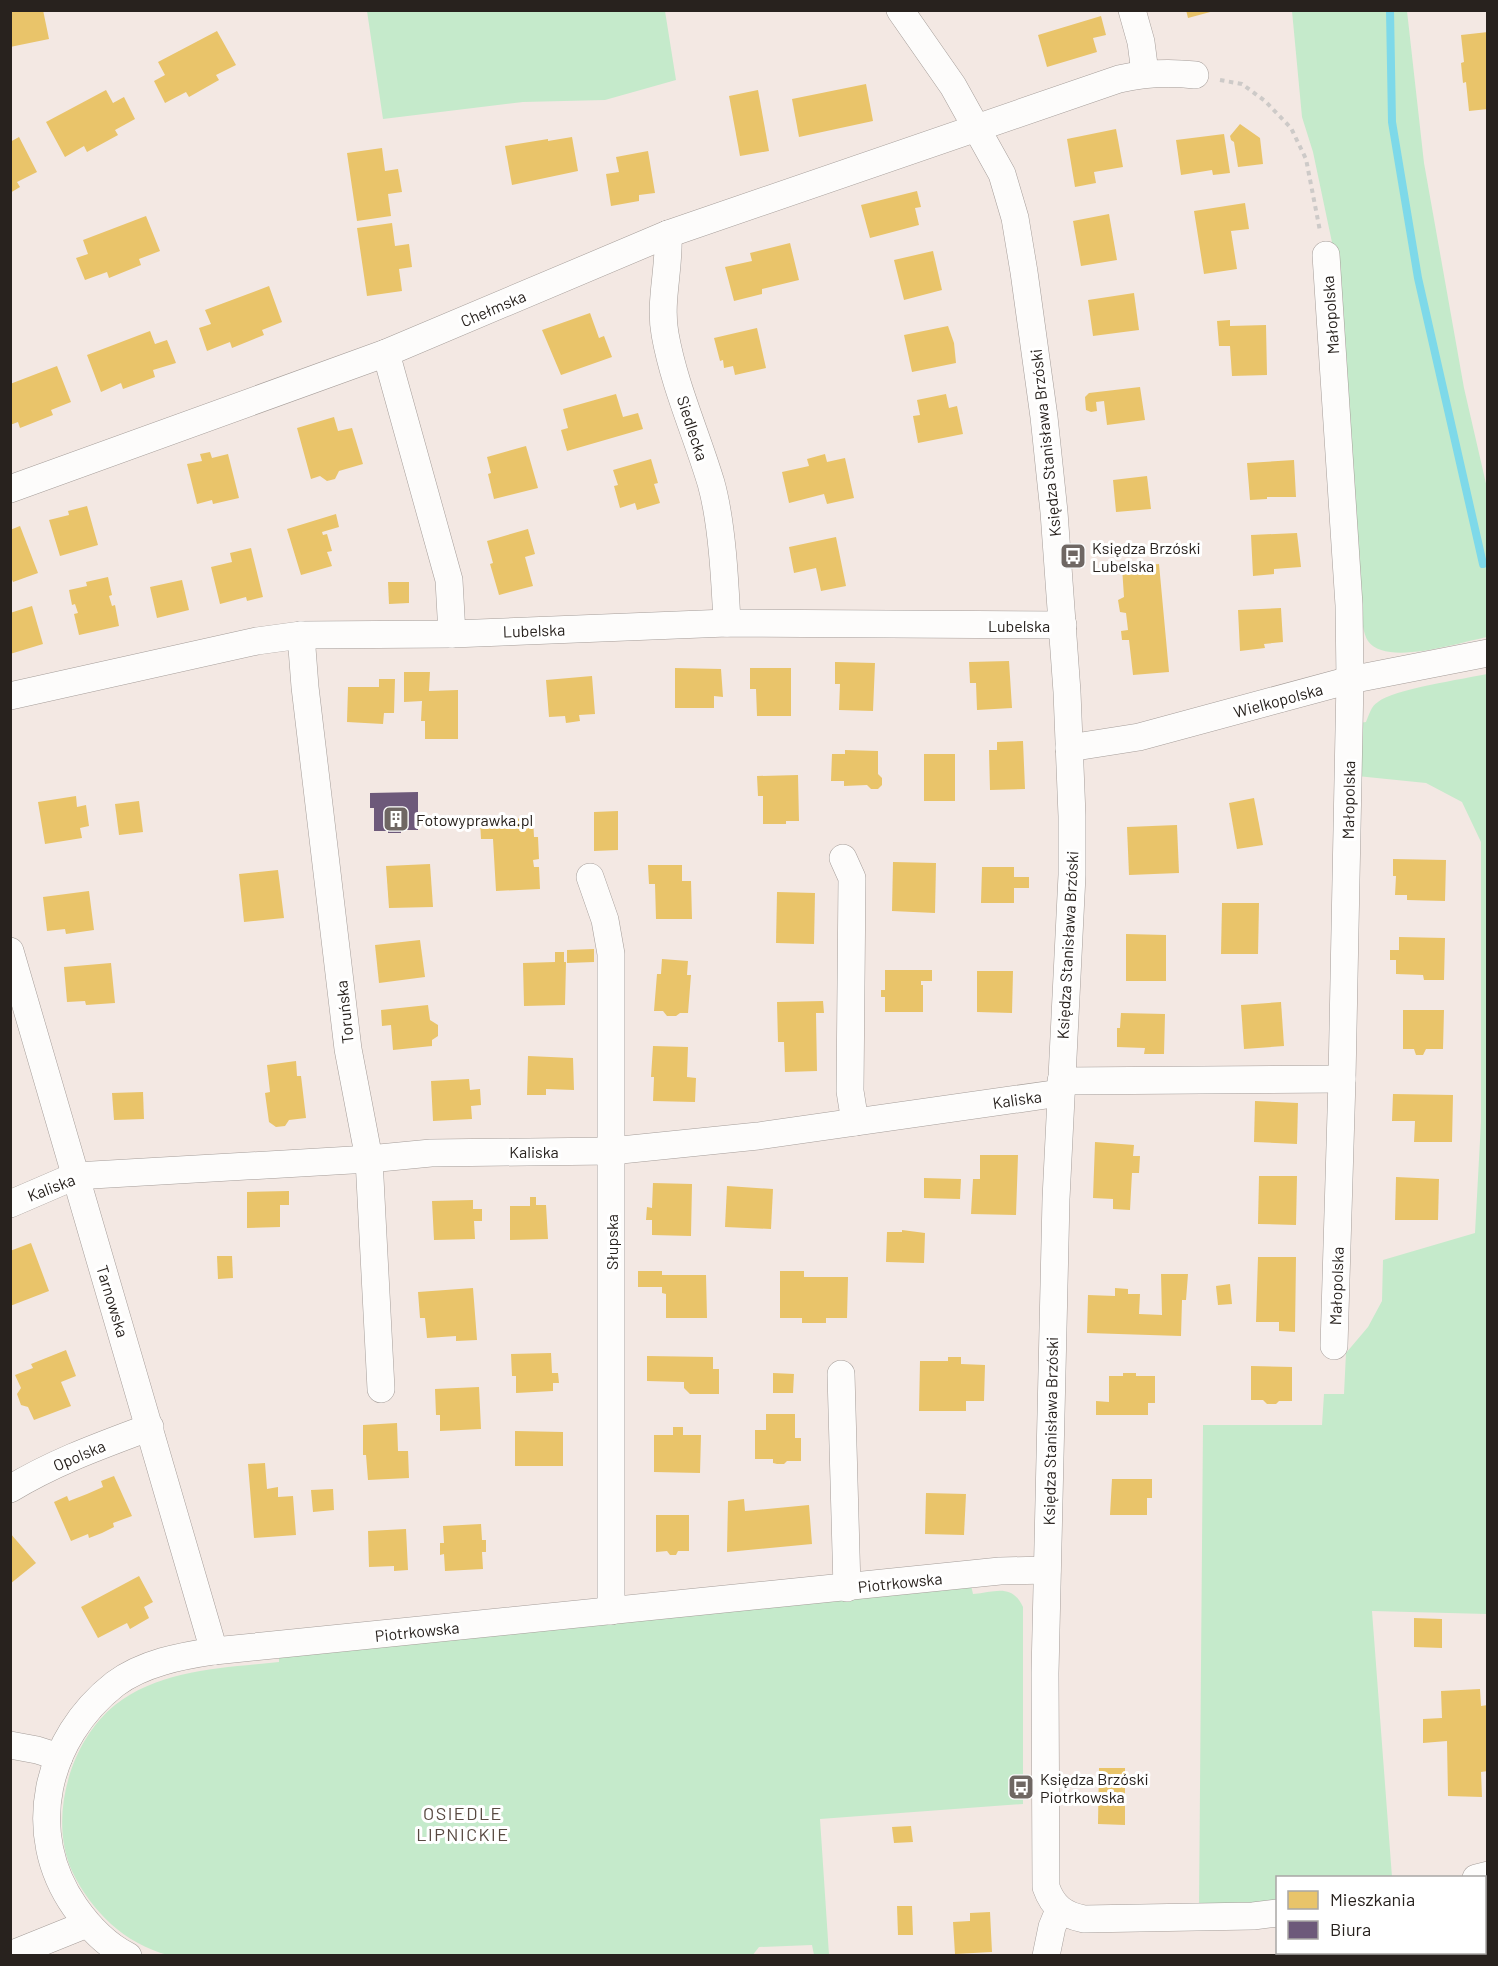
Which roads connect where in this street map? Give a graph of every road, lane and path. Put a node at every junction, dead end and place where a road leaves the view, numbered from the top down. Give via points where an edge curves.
1 (900, 10) edge
2 (1132, 10) edge
3 (1145, 73) junction
4 (1195, 75) joint
5 (977, 128) junction
6 (668, 234) junction
7 (1326, 255) joint
8 (386, 353) junction
9 (10, 489) edge
10 (727, 623) junction
11 (1063, 625) junction
12 (452, 634) junction
13 (301, 635) junction
14 (1488, 652) edge
15 (1350, 680) junction
16 (10, 696) edge
17 (1069, 748) junction
18 (843, 858) dead end
19 (590, 877) dead end
20 (10, 951) edge
21 (1342, 1079) junction
22 (1060, 1087) junction
23 (855, 1122) junction
24 (611, 1151) junction
25 (369, 1160) junction
26 (75, 1176) junction
27 (10, 1203) edge
28 (1334, 1346) dead end
29 (842, 1374) dead end
30 (381, 1389) dead end
31 (150, 1427) junction
32 (10, 1489) edge
33 (1047, 1570) junction
34 (847, 1588) junction
35 (611, 1611) junction
36 (214, 1651) junction
37 (10, 1745) edge
38 (59, 1757) junction
39 (1059, 1910) junction
40 (1276, 1913) edge
41 (87, 1924) junction
42 (10, 1955) edge
43 (128, 1956) edge
44 (1046, 1956) edge

1 - 5 street, Księdza Stanisława Brzóski
2 - 3 street
3 - 4 street
3 - 5 street
4 - 7 path via 1242,84 1291,128 1306,159
5 - 6 street, Chełmska
5 - 11 street, Księdza Stanisława Brzóski via 1002,174 1015,218 1044,417
6 - 8 street, Chełmska
6 - 10 street, Siedlecka via 664,332 716,506
7 - 15 street, Małopolska via 1349,605
8 - 9 street, Chełmska
8 - 12 street via 450,580
10 - 11 street, Lubelska
10 - 12 street, Lubelska
11 - 17 street, Księdza Stanisława Brzóski
12 - 13 street, Lubelska
13 - 16 street, Lubelska via 257,641
13 - 25 street, Toruńska via 348,1049
14 - 15 street, Wielkopolska
15 - 17 street, Wielkopolska via 1139,737
15 - 21 street, Małopolska
17 - 22 street, Księdza Stanisława Brzóski via 1072,875
18 - 23 street via 852,878 850,1091
19 - 24 street, Słupska via 611,954
20 - 26 street, Tarnowska
21 - 22 street, Kaliska
21 - 28 street, Małopolska
22 - 23 street, Kaliska
22 - 33 street, Księdza Stanisława Brzóski
23 - 24 street, Kaliska
24 - 25 street, Kaliska via 506,1150
24 - 35 street, Słupska
25 - 26 street, Kaliska
25 - 30 street, Toruńska
26 - 27 street, Kaliska
26 - 31 street, Tarnowska
29 - 34 street
31 - 32 street, Opolska via 88,1450
31 - 36 street, Tarnowska
33 - 34 street, Piotrkowska via 1000,1571
33 - 39 street, Księdza Stanisława Brzóski via 1046,1887
34 - 35 street, Piotrkowska
35 - 36 street, Piotrkowska
36 - 38 street, Piotrkowska via 150,1666 117,1683 89,1708 67,1737
37 - 38 street
38 - 41 street, Piotrkowska via 52,1773 46,1812 50,1852 64,1892
39 - 40 street via 1070,1916 1104,1919
39 - 44 street
41 - 42 street
41 - 43 street, Piotrkowska

